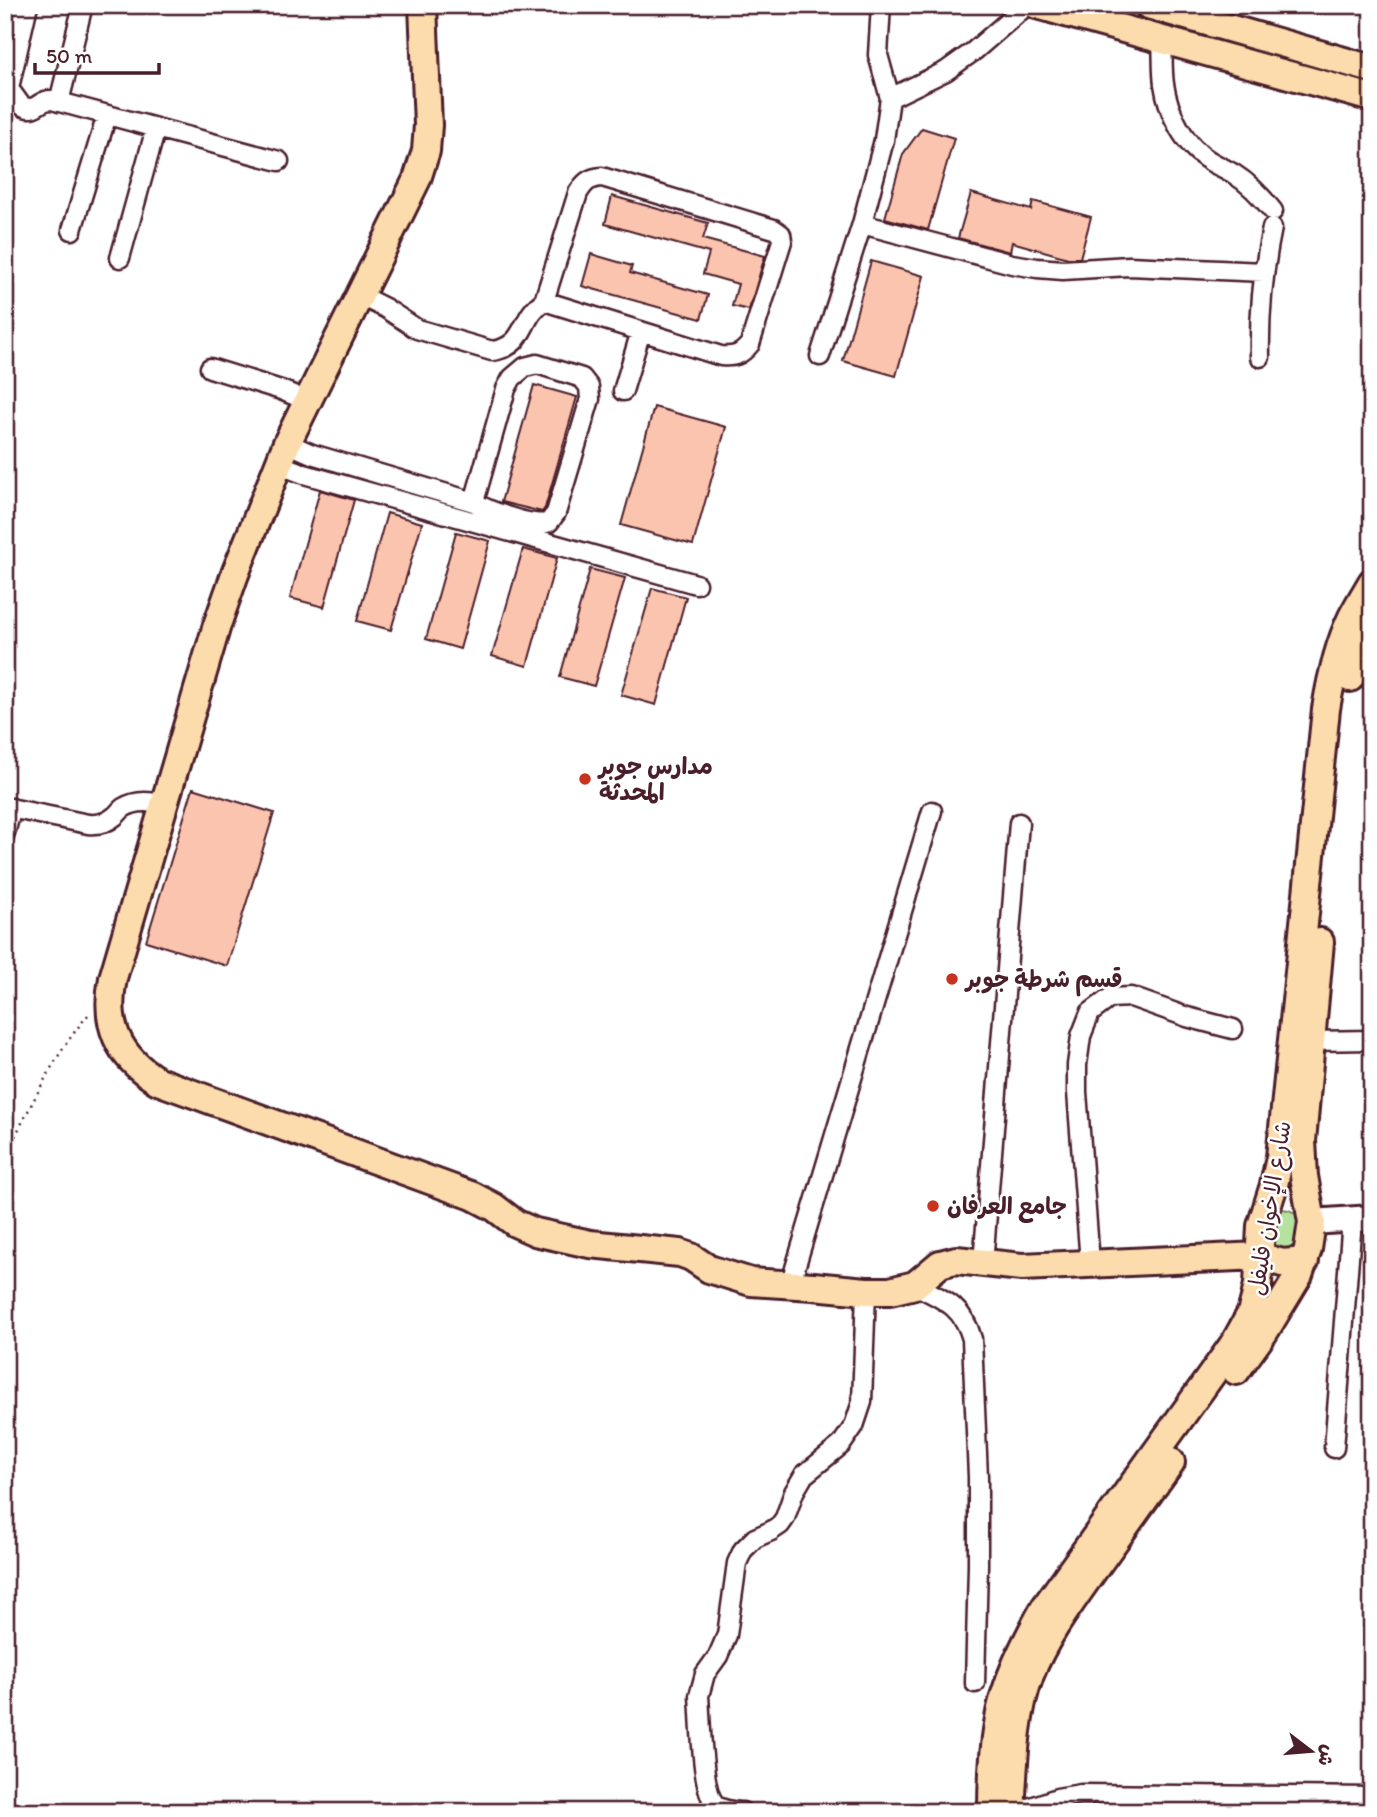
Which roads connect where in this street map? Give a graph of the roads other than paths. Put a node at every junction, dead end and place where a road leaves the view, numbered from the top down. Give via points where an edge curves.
1 (10, 5) edge
2 (28, 5) edge
3 (83, 5) edge
4 (423, 5) edge
5 (881, 5) edge
6 (1027, 5) edge
7 (1037, 5) edge
8 (1148, 5) edge
9 (1163, 40) junction
10 (5, 44) edge
11 (1372, 69) edge
12 (7, 88) edge
13 (890, 98) junction
14 (1372, 98) edge
15 (59, 102) junction
16 (107, 115) junction
17 (156, 128) junction
18 (279, 161) dead end
19 (862, 223) junction
20 (72, 230) dead end
21 (120, 258) dead end
22 (1264, 272) junction
23 (359, 295) junction
24 (544, 301) junction
25 (641, 331) junction
26 (820, 356) dead end
27 (1260, 357) dead end
28 (210, 368) dead end
29 (623, 391) dead end
30 (309, 401) junction
31 (283, 454) junction
32 (474, 502) junction
33 (1372, 583) edge
34 (696, 584) dead end
35 (1372, 621) edge
36 (163, 805) junction
37 (8, 808) edge
38 (932, 811) dead end
39 (1019, 823) dead end
40 (5, 833) edge
41 (1313, 922) junction
42 (1233, 1029) dead end
43 (1372, 1040) edge
44 (1311, 1041) junction
45 (1270, 1197) junction
46 (1311, 1215) junction
47 (1362, 1219) edge
48 (1259, 1256) junction
49 (1305, 1261) junction
50 (982, 1263) junction
51 (1090, 1263) junction
52 (790, 1285) junction
53 (915, 1285) junction
54 (866, 1291) junction
55 (1334, 1448) dead end
56 (975, 1683) dead end
57 (1372, 1797) edge
58 (1226, 1804) edge
59 (710, 1808) edge
60 (742, 1812) edge
61 (992, 1812) edge
62 (1011, 1812) edge
63 (1017, 1812) edge

1 - 10 street
2 - 12 street
3 - 15 street
4 - 23 main road via 426,151 417,179
5 - 13 street via 878,55
6 - 13 street via 946,71
7 - 9 main road
8 - 11 main road
9 - 14 main road
9 - 22 street via 1163,82 1183,133 1208,160 1262,197 1272,220
12 - 15 street via 26,107 46,100
13 - 19 street
15 - 16 street
16 - 17 street
16 - 20 street
17 - 18 street
17 - 21 street
19 - 22 street via 1037,268 1129,266
19 - 26 street
22 - 27 street
23 - 24 street via 417,329 492,351 515,341 536,306
23 - 30 main road
24 - 25 street
24 - 25 street via 578,193 594,178 781,234 750,344 742,353 721,356
25 - 29 street
28 - 30 street
30 - 31 main road
31 - 32 street via 312,454
31 - 34 street via 304,474
31 - 36 main road via 217,625
32 - 32 street via 538,524 550,521 590,399 582,378 537,364 512,378
33 - 41 main road, شارع الإخوان فليفل via 1352,616 1331,682
35 - 41 main road, شارع الإخوان فليفل via 1360,645 1344,706
36 - 37 street via 131,804 96,825
36 - 52 main road via 110,995 113,1030 120,1046 143,1072 473,1196 535,1231 590,1244 680,1254 740,1279
37 - 40 street
38 - 52 street
39 - 50 street
41 - 44 main road, شارع الإخوان فليفل
41 - 45 main road, شارع الإخوان فليفل via 1280,1157
42 - 51 street via 1131,998 1110,998 1090,1013 1077,1065
43 - 44 street
44 - 46 main road, شارع الإخوان فليفل via 1302,1141
45 - 46 main road via 1291,1198
45 - 48 main road, شارع الإخوان فليفل via 1261,1226
46 - 47 street
46 - 49 main road, شارع الإخوان فليفل
47 - 55 street
48 - 49 main road via 1282,1263
48 - 51 main road
48 - 61 main road, شارع الإخوان فليفل via 1255,1298 1239,1335 1045,1606 1028,1638 998,1722
49 - 62 main road, شارع الإخوان فليفل via 1265,1331 1046,1643 1020,1712
50 - 51 main road via 1014,1267
50 - 53 main road via 948,1261
52 - 54 main road
53 - 54 main road
53 - 56 street via 958,1310 972,1339 978,1490
54 - 59 street via 862,1402 854,1426 841,1445 804,1475 780,1525 755,1538 737,1563 727,1635 702,1681 699,1696
57 - 58 street
58 - 63 street via 1081,1794
59 - 60 street

